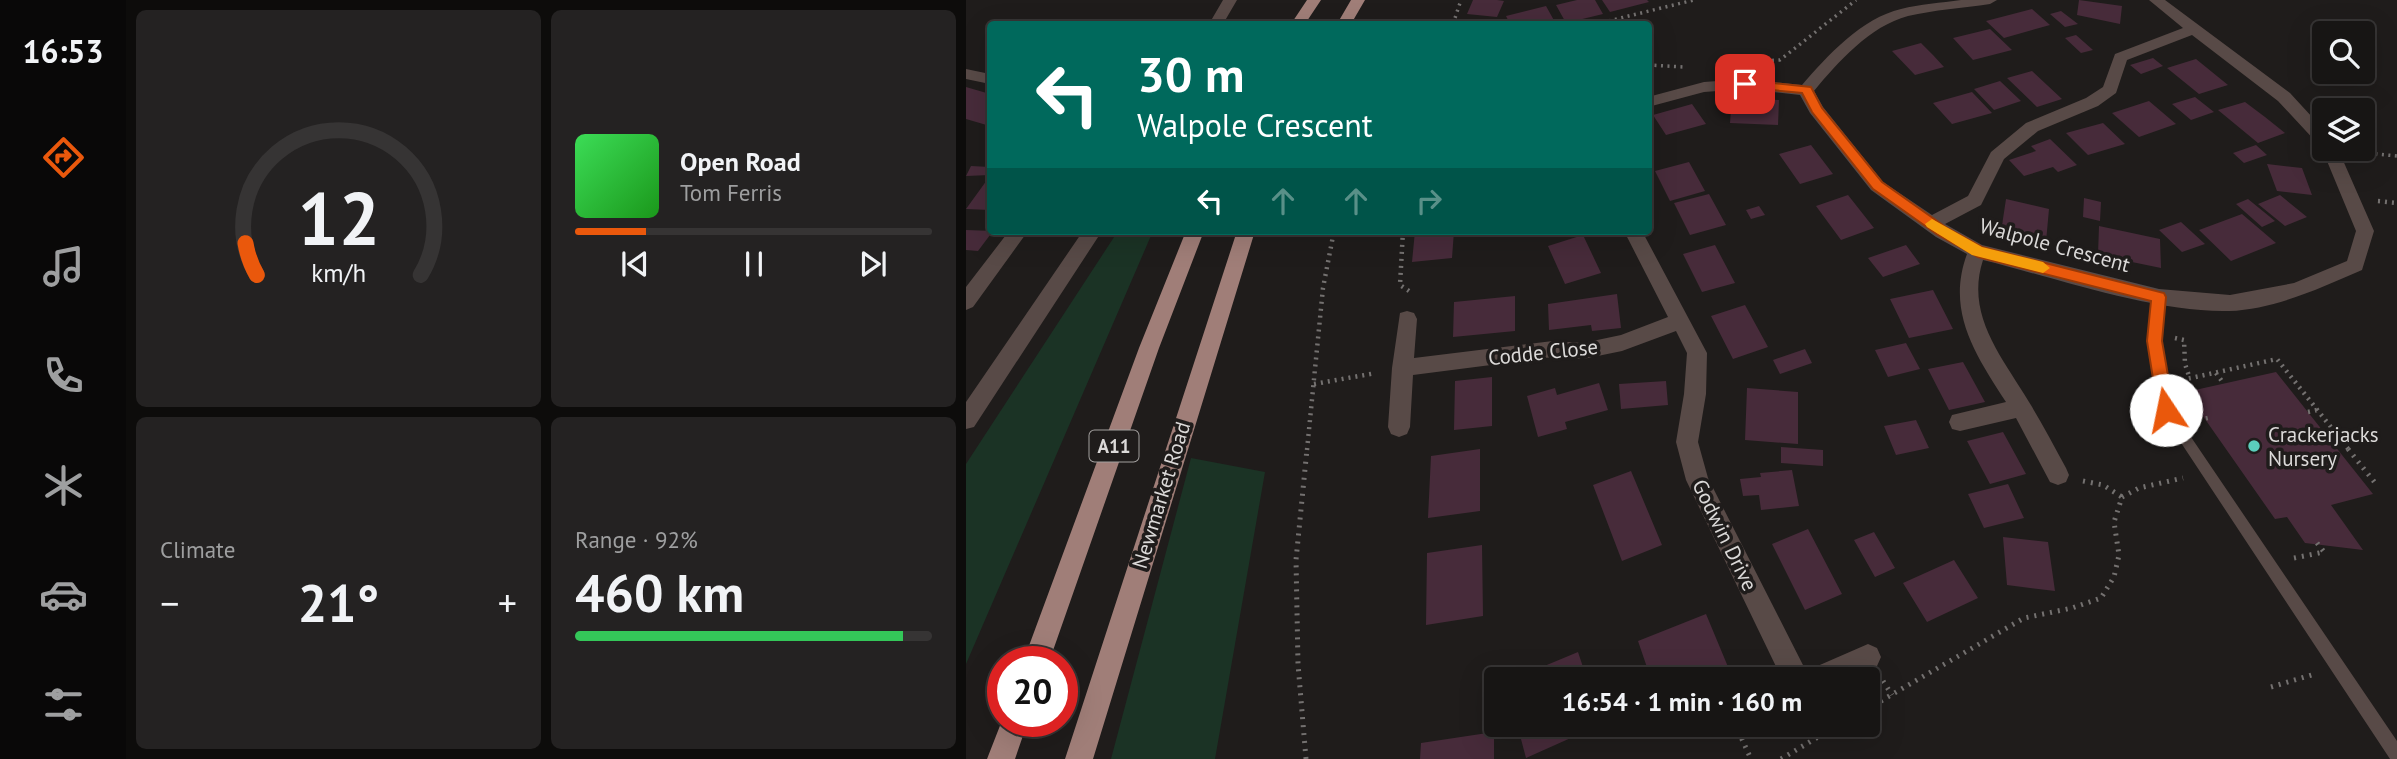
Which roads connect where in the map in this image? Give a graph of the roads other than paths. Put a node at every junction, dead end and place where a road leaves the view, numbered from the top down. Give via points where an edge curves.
1 (1230, 0) edge
2 (1314, 0) edge
3 (1358, 0) edge
4 (1990, 0) edge
5 (2156, 0) edge
6 (1896, 6) edge
7 (1218, 21) edge
8 (1300, 21) edge
9 (1346, 21) edge
10 (2193, 29) junction
11 (966, 74) edge
12 (987, 78) edge
13 (1807, 90) junction
14 (1652, 101) edge
15 (2312, 128) edge
16 (2335, 161) edge
17 (1930, 223) junction
18 (1016, 235) edge
19 (1090, 235) edge
20 (1193, 235) edge
21 (1244, 235) edge
22 (1635, 235) edge
23 (1978, 251) junction
24 (2159, 297) junction
25 (966, 302) edge
26 (1407, 319) dead end
27 (1681, 321) junction
28 (1402, 368) junction
29 (2021, 407) junction
30 (966, 419) edge
31 (1960, 422) dead end
32 (1399, 427) dead end
33 (2058, 475) road end
34 (1042, 646) edge
35 (1868, 657) dead end
36 (1790, 667) edge
37 (1844, 667) edge
38 (1009, 737) edge
39 (2397, 755) edge
40 (1001, 759) edge
41 (1079, 759) edge

1 - 7 street
2 - 8 highway
3 - 9 highway
4 - 6 street
5 - 10 street, Walpole Crescent
6 - 13 street via 1836,55
10 - 15 street, Walpole Crescent via 2284,97
10 - 17 street via 2120,57 2110,89 2092,102 2032,127 1997,156 1975,200
11 - 12 street
13 - 14 street via 1745,84
13 - 17 street, Walpole Crescent via 1816,109 1877,186
16 - 24 street, Walpole Crescent via 2365,231 2355,265 2297,290 2230,303
17 - 23 street, Walpole Crescent
18 - 25 street
19 - 30 street
20 - 34 highway, A11
21 - 41 highway, Newmarket Road / A11
22 - 27 street, Godwin Drive
23 - 24 street, Walpole Crescent
23 - 29 street via 1968,277 1969,316
24 - 39 lane via 2154,341 2166,410
26 - 28 street
27 - 28 street, Codde Close via 1622,343 1583,351 1553,349
27 - 36 street, Godwin Drive via 1697,353 1687,443 1697,480
28 - 32 street
29 - 31 street
29 - 33 street
35 - 37 street
38 - 40 highway

